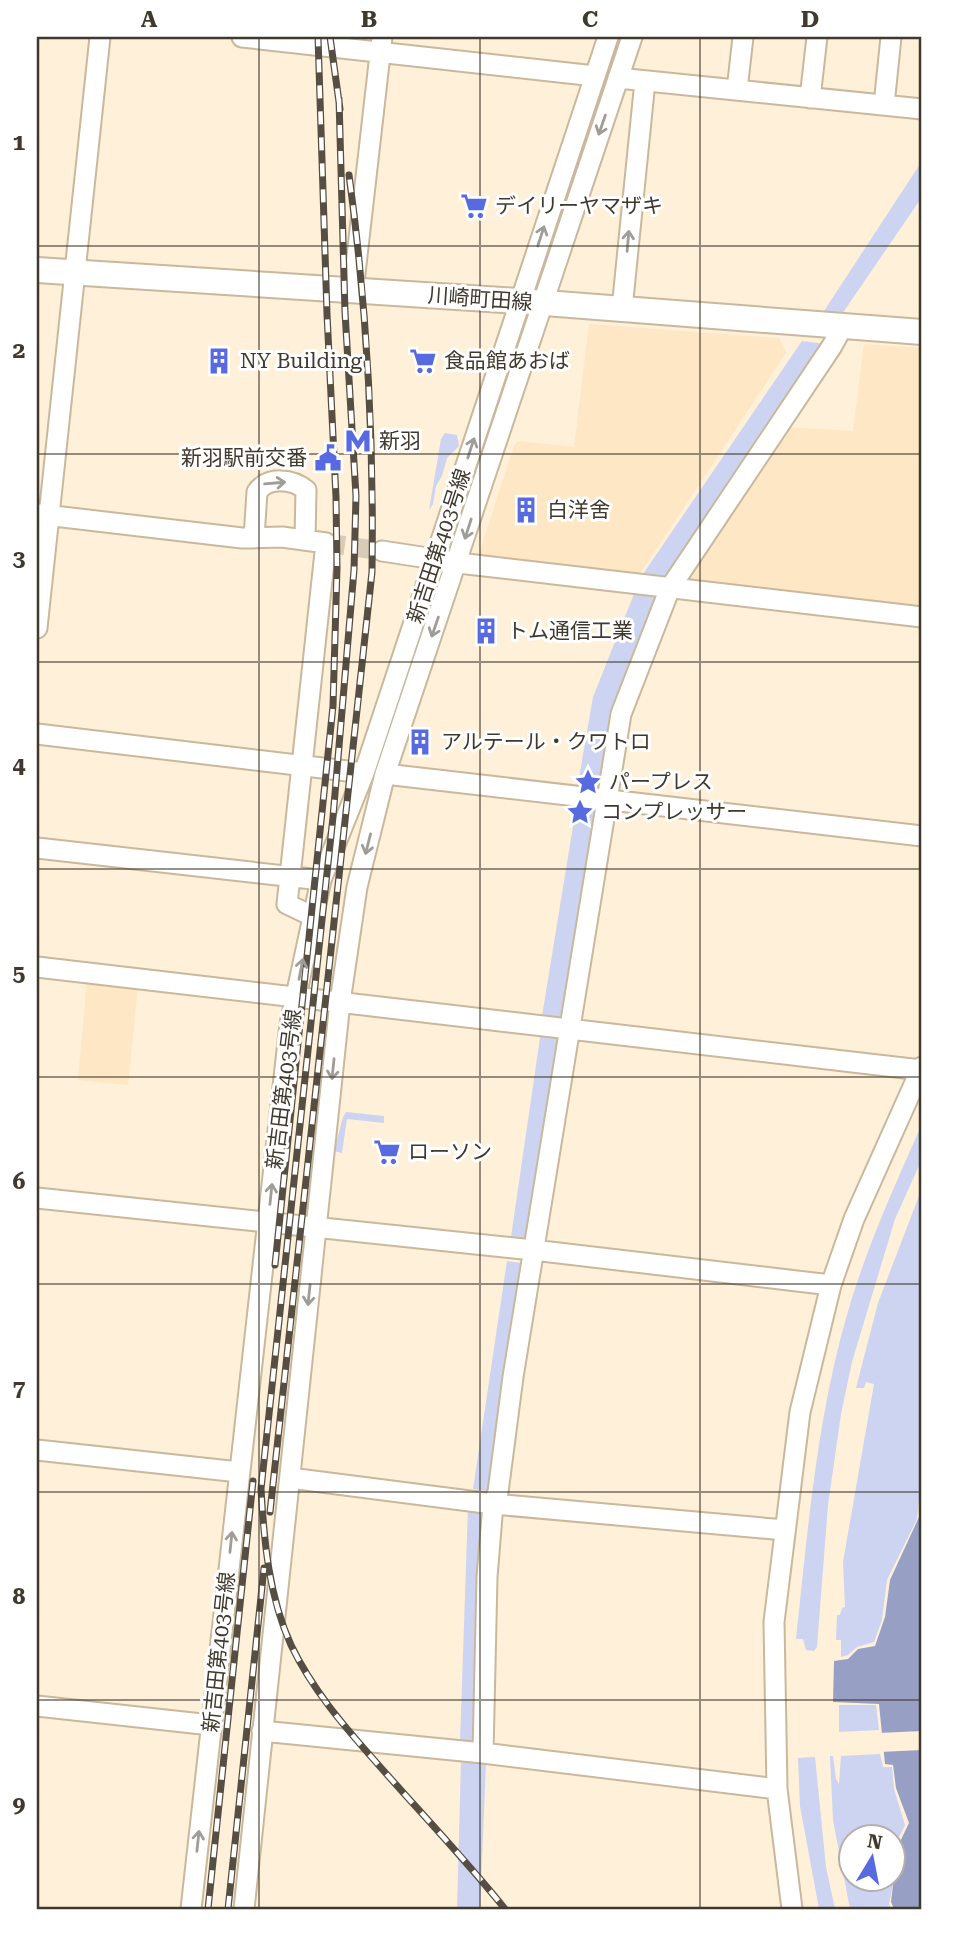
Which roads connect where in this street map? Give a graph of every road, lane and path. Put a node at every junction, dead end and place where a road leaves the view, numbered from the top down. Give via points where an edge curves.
1 (100, 37) edge
2 (242, 37) edge
3 (608, 37) edge
4 (632, 37) edge
5 (743, 37) edge
6 (817, 37) edge
7 (891, 37) edge
8 (381, 44) edge
9 (595, 76) junction
10 (618, 78) junction
11 (645, 81) junction
12 (737, 90) junction
13 (810, 98) junction
14 (884, 105) junction
15 (922, 109) edge
16 (37, 270) edge
17 (75, 271) junction
18 (354, 291) junction
19 (531, 302) junction
20 (622, 309) junction
21 (843, 326) junction
22 (922, 332) edge
23 (43, 515) edge
24 (254, 538) junction
25 (305, 540) junction
26 (382, 551) tunnel mouth
27 (434, 559) junction
28 (457, 563) junction
29 (670, 588) junction
30 (922, 617) edge
31 (37, 628) edge
32 (37, 734) edge
33 (301, 765) junction
34 (364, 772) junction
35 (385, 774) junction
36 (607, 800) junction
37 (922, 836) edge
38 (37, 849) edge
39 (290, 877) junction
40 (321, 880) junction
41 (312, 916) junction
42 (37, 967) edge
43 (296, 997) junction
44 (340, 1002) junction
45 (570, 1029) junction
46 (922, 1069) edge
47 (37, 1198) edge
48 (268, 1222) junction
49 (316, 1228) junction
50 (533, 1250) junction
51 (831, 1285) junction
52 (37, 1450) edge
53 (239, 1472) junction
54 (290, 1478) junction
55 (494, 1504) junction
56 (785, 1530) junction
57 (37, 1706) edge
58 (211, 1725) junction
59 (262, 1731) junction
60 (483, 1753) junction
61 (776, 1789) junction
62 (191, 1909) edge
63 (244, 1909) edge
64 (792, 1909) edge

1 - 17 street
2 - 8 street
3 - 9 street
4 - 10 street
5 - 12 street
6 - 13 street
7 - 14 street
8 - 9 street
8 - 18 street
19 -> 9 street
10 - 11 street
10 -> 19 street
11 - 12 street
20 -> 11 street
12 - 13 street
13 - 14 street
14 - 15 street
16 - 17 main road, 川崎町田線
17 - 18 main road, 川崎町田線
17 - 23 street
18 - 19 main road, 川崎町田線
19 - 20 main road, 川崎町田線
27 -> 19 street, 新吉田第403号線
19 -> 28 street, 新吉田第403号線
20 - 21 main road, 川崎町田線
21 - 22 main road, 川崎町田線
21 - 29 street
23 - 24 street
23 - 31 street
24 - 25 street
24 -> 25 street via 257,492 269,481 298,483 306,489
25 - 33 street via 326,543
26 - 27 street
27 - 28 street
27 - 34 street, 新吉田第403号線
28 - 29 street
28 -> 35 street, 新吉田第403号線
29 - 30 street
29 - 36 street via 621,714
32 - 33 street
33 - 34 street
33 - 39 street
34 - 40 street, 新吉田第403号線
35 - 36 street
35 -> 44 street, 新吉田第403号線 via 357,887
36 - 37 street
36 - 45 street
38 - 39 street
39 - 40 street
39 - 41 street via 287,904
40 - 41 street, 新吉田第403号線
43 -> 41 street, 新吉田第403号線
42 - 43 street
43 - 44 street
48 -> 43 street, 新吉田第403号線
44 - 45 street
44 -> 49 street, 新吉田第403号線
45 - 46 street
45 - 50 street
46 - 51 street via 871,1177
47 - 48 street
48 - 49 street
48 - 53 street, 新吉田第403号線
49 - 50 street
49 -> 54 street, 新吉田第403号線
50 - 51 street
50 - 55 street
51 - 56 street via 800,1412
52 - 53 street
58 -> 53 street, 新吉田第403号線
54 - 55 street
54 - 59 street, 新吉田第403号線
55 - 56 street
55 - 60 street via 487,1577
56 - 61 street via 774,1622
57 - 58 street
62 -> 58 street, 新吉田第403号線
59 - 60 street
59 - 63 street, 新吉田第403号線
60 - 61 street
61 - 64 street

